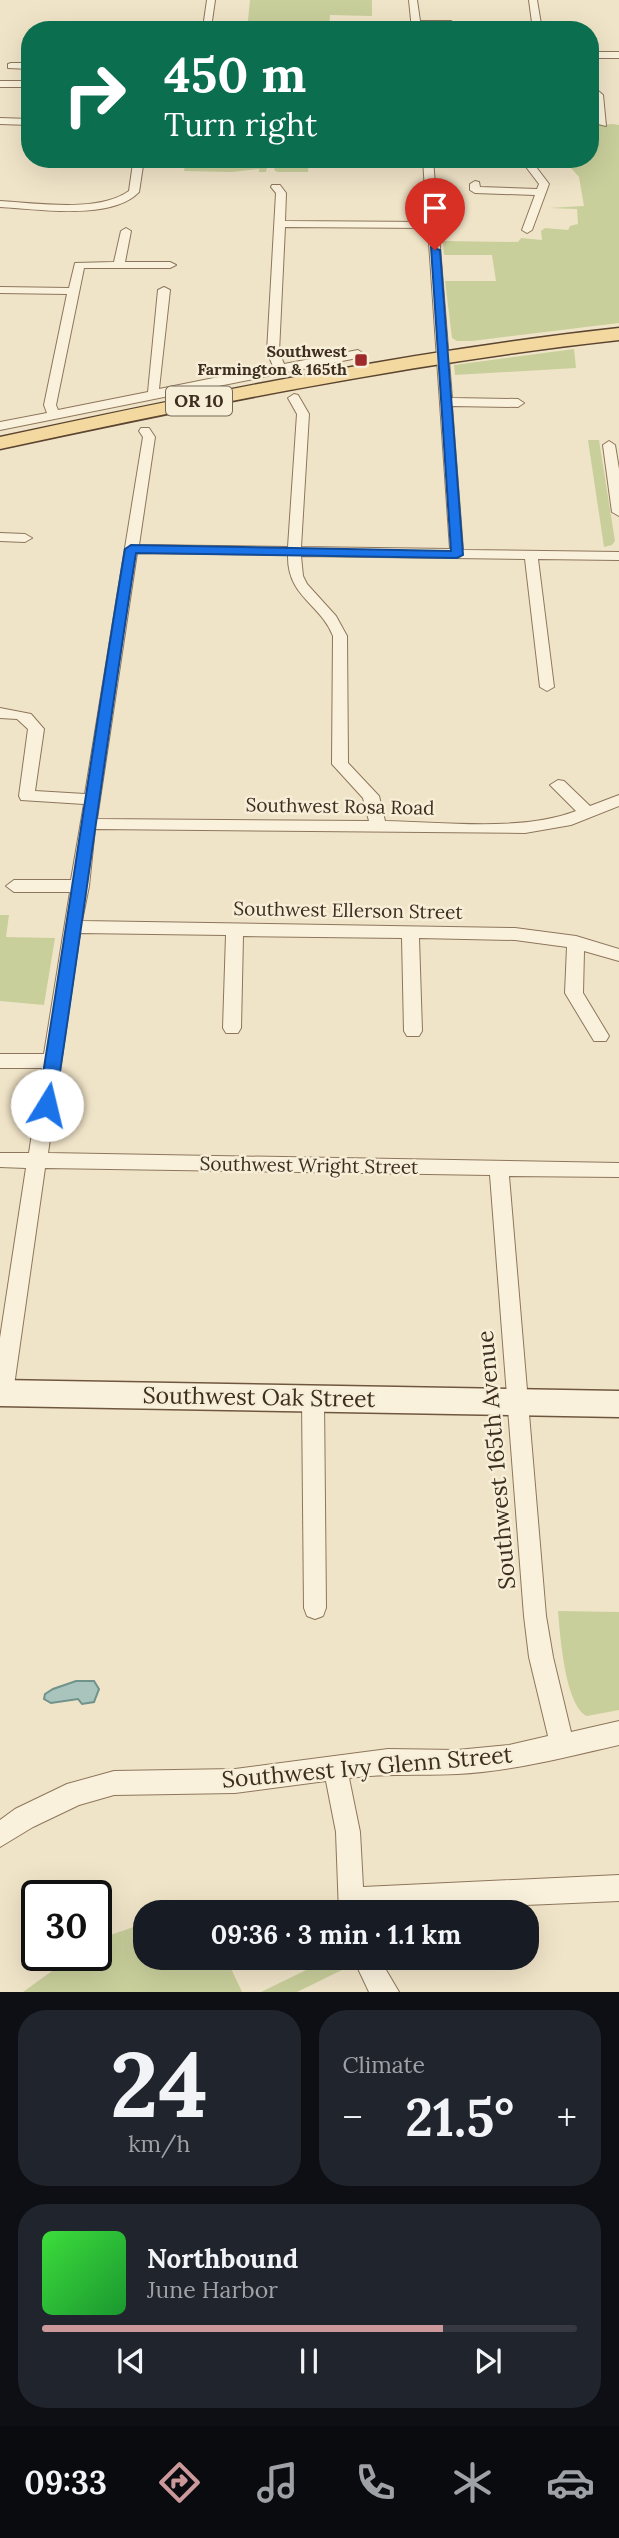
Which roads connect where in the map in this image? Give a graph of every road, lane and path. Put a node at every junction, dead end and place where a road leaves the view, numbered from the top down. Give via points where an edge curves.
1 (211, 0) edge
2 (413, 0) edge
3 (533, 0) edge
4 (208, 21) dead end
5 (415, 21) edge
6 (536, 21) edge
7 (599, 55) edge
8 (619, 55) edge
9 (10, 65) dead end
10 (21, 66) edge
11 (0, 84) edge
12 (21, 84) edge
13 (599, 101) edge
14 (0, 121) edge
15 (21, 122) edge
16 (603, 124) dead end
17 (138, 168) edge
18 (429, 168) edge
19 (533, 168) edge
20 (276, 187) dead end
21 (475, 190) dead end
22 (543, 192) junction
23 (0, 204) edge
24 (279, 224) junction
25 (433, 225) junction
26 (527, 230) dead end
27 (126, 231) dead end
28 (119, 265) junction
29 (170, 265) dead end
30 (0, 290) edge
31 (164, 290) dead end
32 (73, 291) junction
33 (619, 334) edge
34 (358, 354) dead end
35 (443, 355) junction
36 (280, 368) junction
37 (155, 394) junction
38 (294, 398) dead end
39 (446, 402) junction
40 (518, 403) dead end
41 (54, 415) junction
42 (0, 426) edge
43 (145, 431) dead end
44 (0, 441) edge
45 (609, 445) dead end
46 (619, 512) edge
47 (0, 537) edge
48 (25, 538) dead end
49 (131, 549) junction
50 (295, 553) junction
51 (457, 555) junction
52 (531, 556) junction
53 (619, 556) edge
54 (547, 687) dead end
55 (0, 713) edge
56 (558, 785) dead end
57 (90, 799) junction
58 (619, 800) edge
59 (588, 813) junction
60 (89, 824) junction
61 (378, 827) junction
62 (13, 886) dead end
63 (80, 886) junction
64 (75, 927) junction
65 (236, 929) junction
66 (410, 931) junction
67 (576, 942) junction
68 (619, 955) edge
69 (232, 1028) dead end
70 (413, 1031) dead end
71 (600, 1036) dead end
72 (0, 1061) edge
73 (54, 1061) junction
74 (0, 1160) edge
75 (37, 1160) junction
76 (499, 1169) junction
77 (619, 1170) edge
78 (1, 1393) edge
79 (313, 1398) junction
80 (517, 1402) junction
81 (619, 1404) edge
82 (315, 1608) dead end
83 (619, 1733) edge
84 (562, 1744) junction
85 (335, 1767) junction
86 (0, 1835) edge
87 (619, 1888) edge
88 (352, 1900) edge
89 (441, 1900) edge
90 (371, 1970) edge
91 (386, 1992) edge

1 - 4 street
2 - 5 street
3 - 6 street
7 - 8 street
9 - 10 street
11 - 12 street
13 - 16 street
14 - 15 street
17 - 23 street via 134,192 120,201 103,205
18 - 25 street
19 - 22 street via 544,184
20 - 24 street via 281,193
21 - 22 street
22 - 26 street
24 - 25 street
24 - 36 street via 273,352
25 - 35 street
27 - 28 street
28 - 29 street
28 - 32 street via 79,265
30 - 32 street
31 - 37 street
32 - 41 street via 50,405
33 - 35 main road, OR 10
34 - 36 street
35 - 39 street
35 - 44 main road, OR 10
36 - 37 street
37 - 41 street
38 - 50 street via 303,414
39 - 40 street
39 - 51 street
41 - 42 street
43 - 49 street via 149,437
45 - 46 street
47 - 48 street
49 - 50 street
49 - 57 street
50 - 51 street
50 - 61 street via 303,589 338,626 340,764 371,796
51 - 52 street
52 - 53 street
52 - 54 street
55 - 57 street via 26,716 37,729 27,796
56 - 59 street
57 - 60 street
58 - 59 street, Southwest Rosa Road
59 - 61 street, Southwest Rosa Road via 525,828
60 - 61 street, Southwest Rosa Road
60 - 63 street
62 - 63 street
63 - 64 street
64 - 65 street, Southwest Ellerson Street
64 - 73 street
65 - 66 street, Southwest Ellerson Street
65 - 69 street
66 - 67 street, Southwest Ellerson Street via 515,933
66 - 70 street
67 - 68 street, Southwest Ellerson Street
67 - 71 street via 575,993
72 - 73 street
73 - 75 street
74 - 75 street, Southwest Wright Street
75 - 76 street, Southwest Wright Street
75 - 78 street
76 - 77 street, Southwest Wright Street
76 - 80 street, Southwest 165th Avenue
78 - 79 street, Southwest Oak Street
79 - 80 street, Southwest Oak Street
79 - 82 street
80 - 81 street, Southwest Oak Street
80 - 84 street, Southwest 165th Avenue via 535,1616
83 - 84 street, Southwest Ivy Glenn Street
84 - 85 street, Southwest Ivy Glenn Street via 470,1761 388,1761
85 - 86 street, Southwest Ivy Glenn Street via 235,1781 114,1783 76,1793
85 - 88 street via 348,1832
87 - 89 street
90 - 91 street

